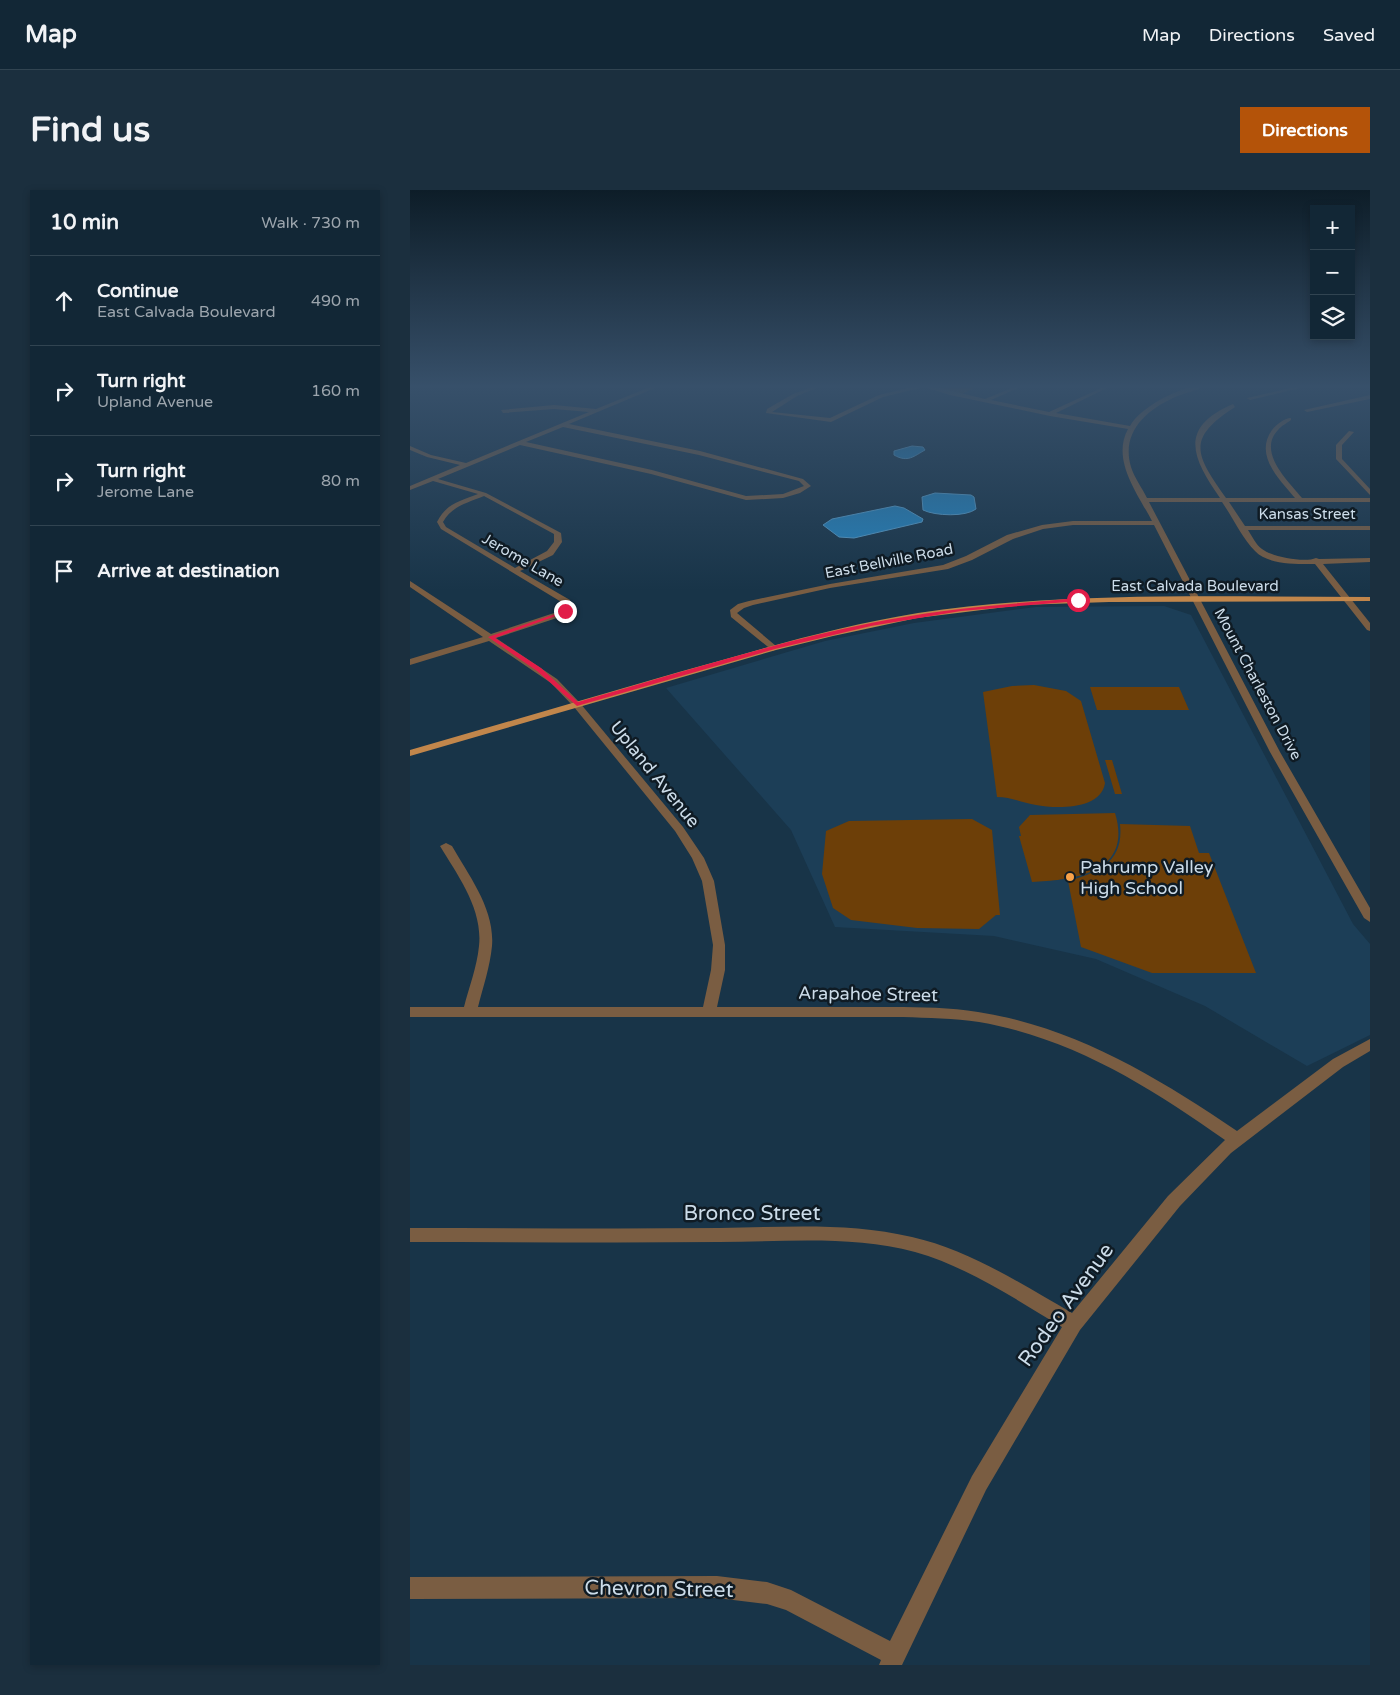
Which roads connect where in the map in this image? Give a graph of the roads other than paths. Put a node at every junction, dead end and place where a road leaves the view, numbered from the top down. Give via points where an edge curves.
1 (424, 454) edge
2 (494, 454) edge
3 (570, 454) edge
4 (703, 454) edge
5 (1125, 454) edge
6 (1198, 454) edge
7 (1269, 454) edge
8 (1339, 454) edge
9 (467, 465) junction
10 (432, 479) junction
11 (410, 488) edge
12 (1370, 493) edge
13 (484, 494) junction
14 (1144, 500) junction
15 (1224, 500) junction
16 (1300, 500) junction
17 (1370, 500) edge
18 (1156, 523) junction
19 (1243, 528) junction
20 (1370, 528) edge
21 (1316, 560) junction
22 (1370, 560) edge
23 (514, 571) junction
24 (410, 583) edge
25 (1197, 599) junction
26 (1347, 599) junction
27 (1370, 599) edge
28 (1370, 628) edge
29 (491, 637) junction
30 (773, 648) junction
31 (410, 662) edge
32 (577, 705) junction
33 (410, 753) edge
34 (446, 846) dead end
35 (1370, 918) edge
36 (410, 1012) edge
37 (470, 1012) junction
38 (708, 1012) junction
39 (1370, 1044) edge
40 (1236, 1139) junction
41 (410, 1235) edge
42 (1074, 1324) junction
43 (410, 1588) edge
44 (892, 1660) edge

1 - 9 street
2 - 9 street
3 - 4 street via 746,498 783,496 808,486 800,480
5 - 14 street, Mount Charleston Drive
6 - 15 street via 1199,462
7 - 16 street via 1272,464
8 - 12 street via 1339,459
9 - 10 street
10 - 11 street
10 - 13 street
13 - 23 street, Jerome Lane via 446,511 440,524 449,534
13 - 23 street via 558,535 558,542 550,553
14 - 15 street
14 - 18 street, Mount Charleston Drive
15 - 16 street
15 - 19 street
16 - 17 street
18 - 25 street, Mount Charleston Drive
18 - 30 street, East Bellville Road via 1073,523 1035,529 945,567 830,586 741,606 733,612
19 - 20 street, Kansas Street
19 - 21 street via 1258,550 1270,557
21 - 22 street
21 - 26 street
23 - 29 street, Jerome Lane via 562,598 568,605 560,614
24 - 29 street, Upland Avenue
25 - 26 main road, East Calvada Boulevard
25 - 30 main road, East Calvada Boulevard via 1049,601 961,610 871,624
25 - 35 street, Mount Charleston Drive via 1294,785
26 - 27 main road, East Calvada Boulevard
26 - 28 street
29 - 31 street
29 - 32 street, Upland Avenue via 539,670
30 - 32 main road, East Calvada Boulevard
32 - 33 main road, East Calvada Boulevard
32 - 38 street, Upland Avenue via 679,829 702,866 714,907 719,945 718,970
34 - 37 street via 473,894 483,917 486,936
36 - 37 street, Arapahoe Street
37 - 38 street, Arapahoe Street
38 - 40 street, Arapahoe Street via 944,1013 1011,1024 1052,1036 1130,1069
39 - 40 street, Rodeo Avenue via 1338,1063
40 - 42 street, Rodeo Avenue via 1174,1201
41 - 42 street, Bronco Street via 781,1234 898,1241 937,1252 981,1272
42 - 44 street, Rodeo Avenue via 979,1483
43 - 44 street, Chevron Street via 718,1587 757,1592 791,1601

